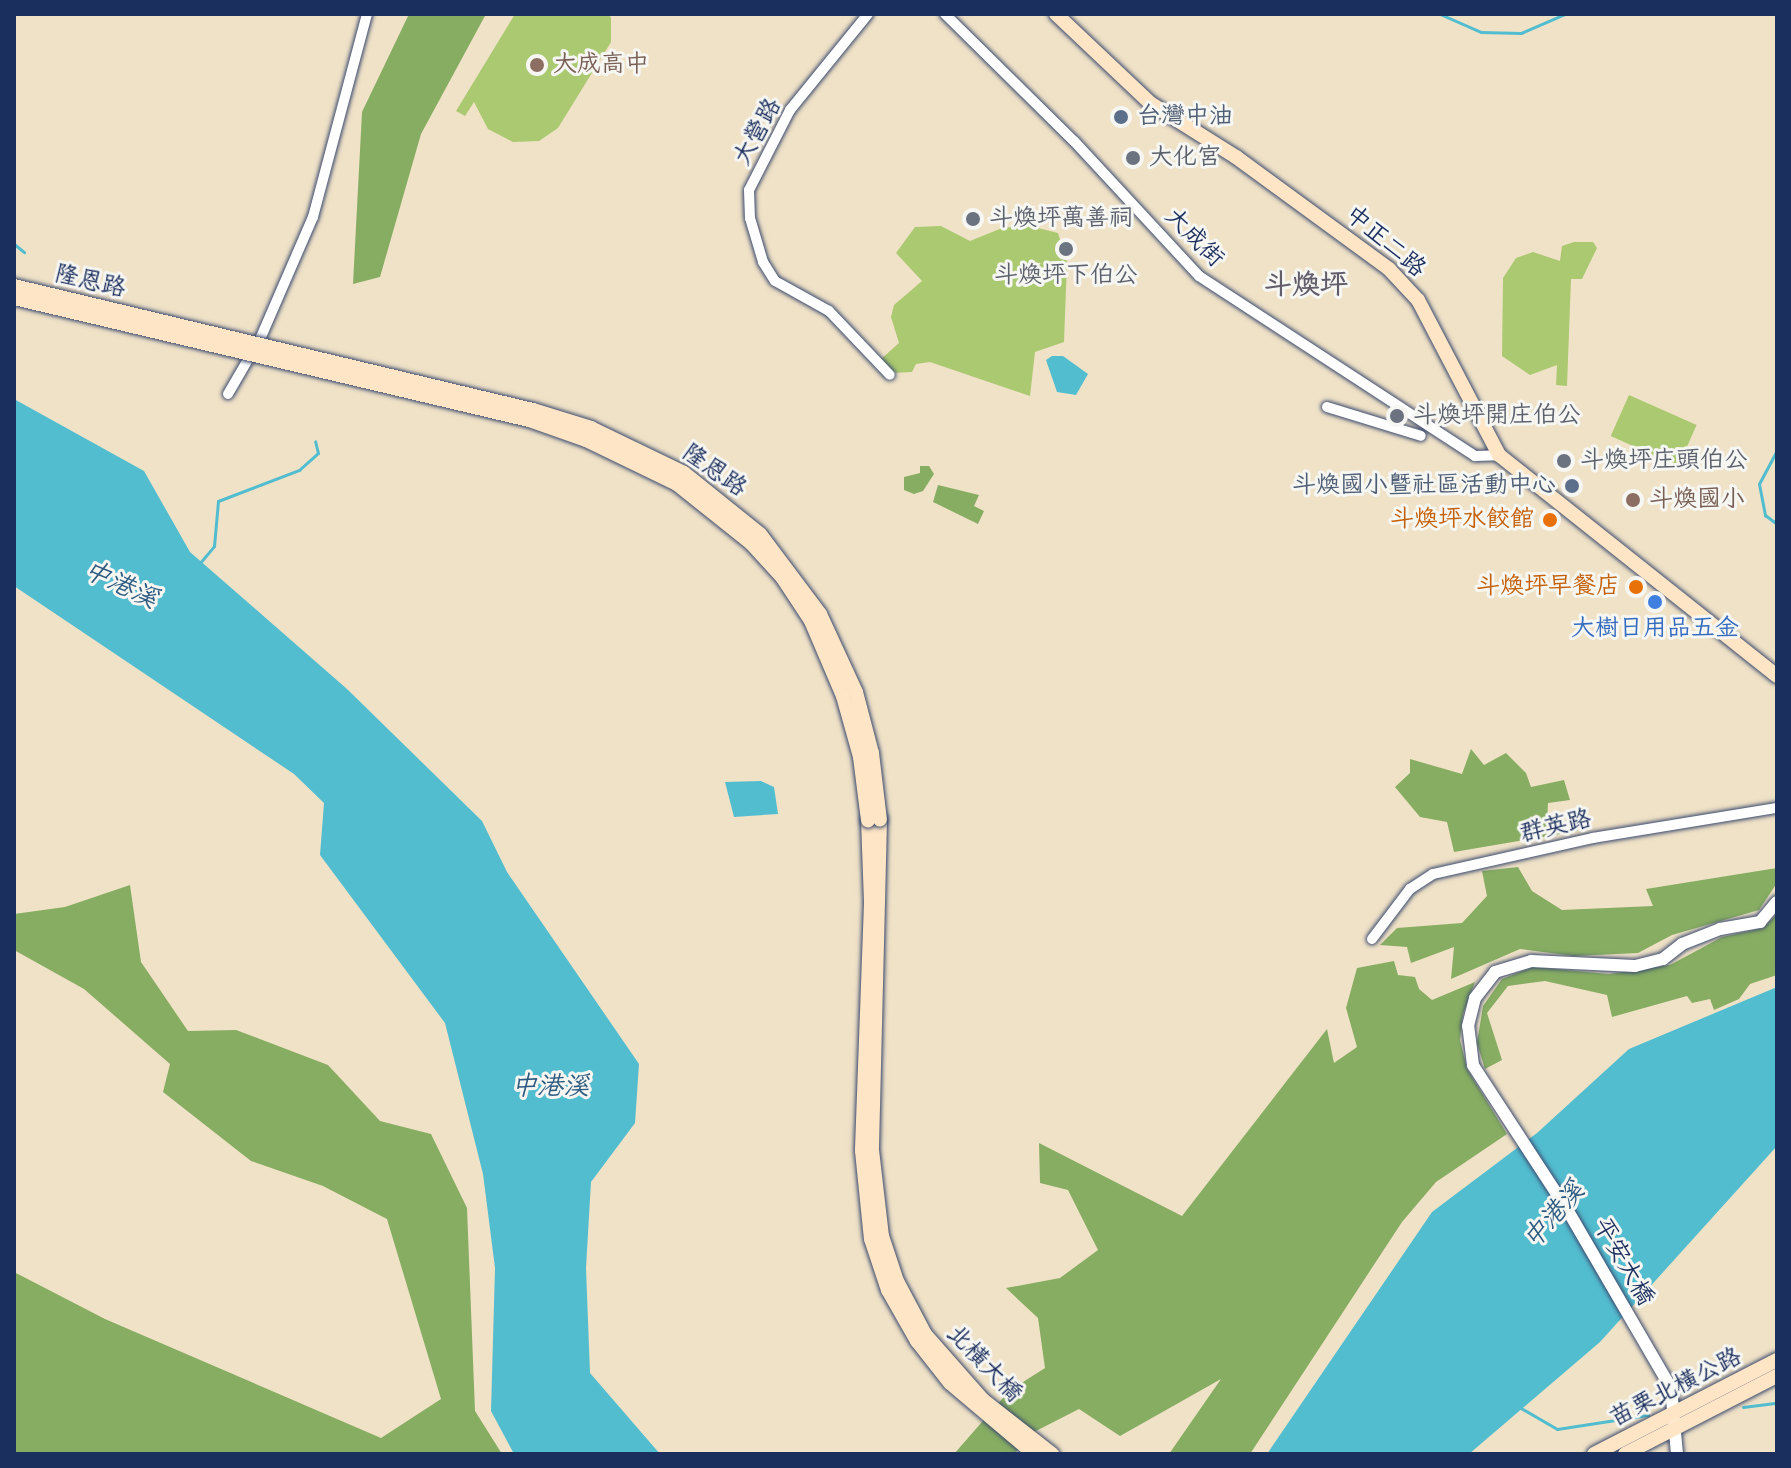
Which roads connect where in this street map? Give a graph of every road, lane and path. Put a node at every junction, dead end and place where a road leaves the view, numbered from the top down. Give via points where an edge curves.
1 (367, 14) edge
2 (868, 14) edge
3 (945, 14) edge
4 (1056, 14) edge
5 (14, 286) edge
6 (14, 298) edge
7 (890, 375) dead end
8 (228, 394) dead end
9 (1327, 407) dead end
10 (1421, 436) dead end
11 (1499, 455) junction
12 (1777, 676) edge
13 (1777, 808) edge
14 (874, 820) junction
15 (1777, 902) edge
16 (1372, 939) dead end
17 (867, 1151) junction
18 (1777, 1360) edge
19 (1777, 1376) edge
20 (1677, 1420) junction
21 (1034, 1454) edge
22 (1052, 1454) edge
23 (1594, 1454) edge
24 (1625, 1454) edge
25 (1677, 1454) edge

1 - 8 street via 313,217 261,337
2 - 7 street, 大營路 via 790,110 749,190 750,218 763,262 775,281 829,311
3 - 11 street, 大成街 via 1074,141 1199,276 1475,456
4 - 11 main road, 中正二路 via 1150,103 1366,248 1411,290
5 - 14 main road, 隆恩路, bridge via 533,410 591,428 684,473 760,534 820,614 856,692 872,753
6 - 14 main road, 隆恩路, bridge via 529,420 598,445 677,484 751,543 811,621 843,696
9 - 10 street
11 - 12 main road, 中正二路
13 - 16 street, 群英路 via 1593,838 1433,874 1410,889
14 - 17 main road, 隆恩路
15 - 20 street, 平安大橋 via 1760,922 1720,929 1682,944 1663,959 1635,966 1531,961 1495,972 1475,998 1468,1026 1467,1044 1481,1079 1568,1211 1671,1388
17 - 21 main road, 北橫大橋 via 871,1239 895,1302 950,1383
17 - 22 main road, 北橫大橋 via 882,1236 897,1281 925,1334 983,1400
18 - 20 main road, 苗栗北橫公路
19 - 20 main road, 苗栗北橫公路
20 - 23 main road, 苗栗北橫公路
20 - 24 main road, 苗栗北橫公路
20 - 25 street, 平安大橋

